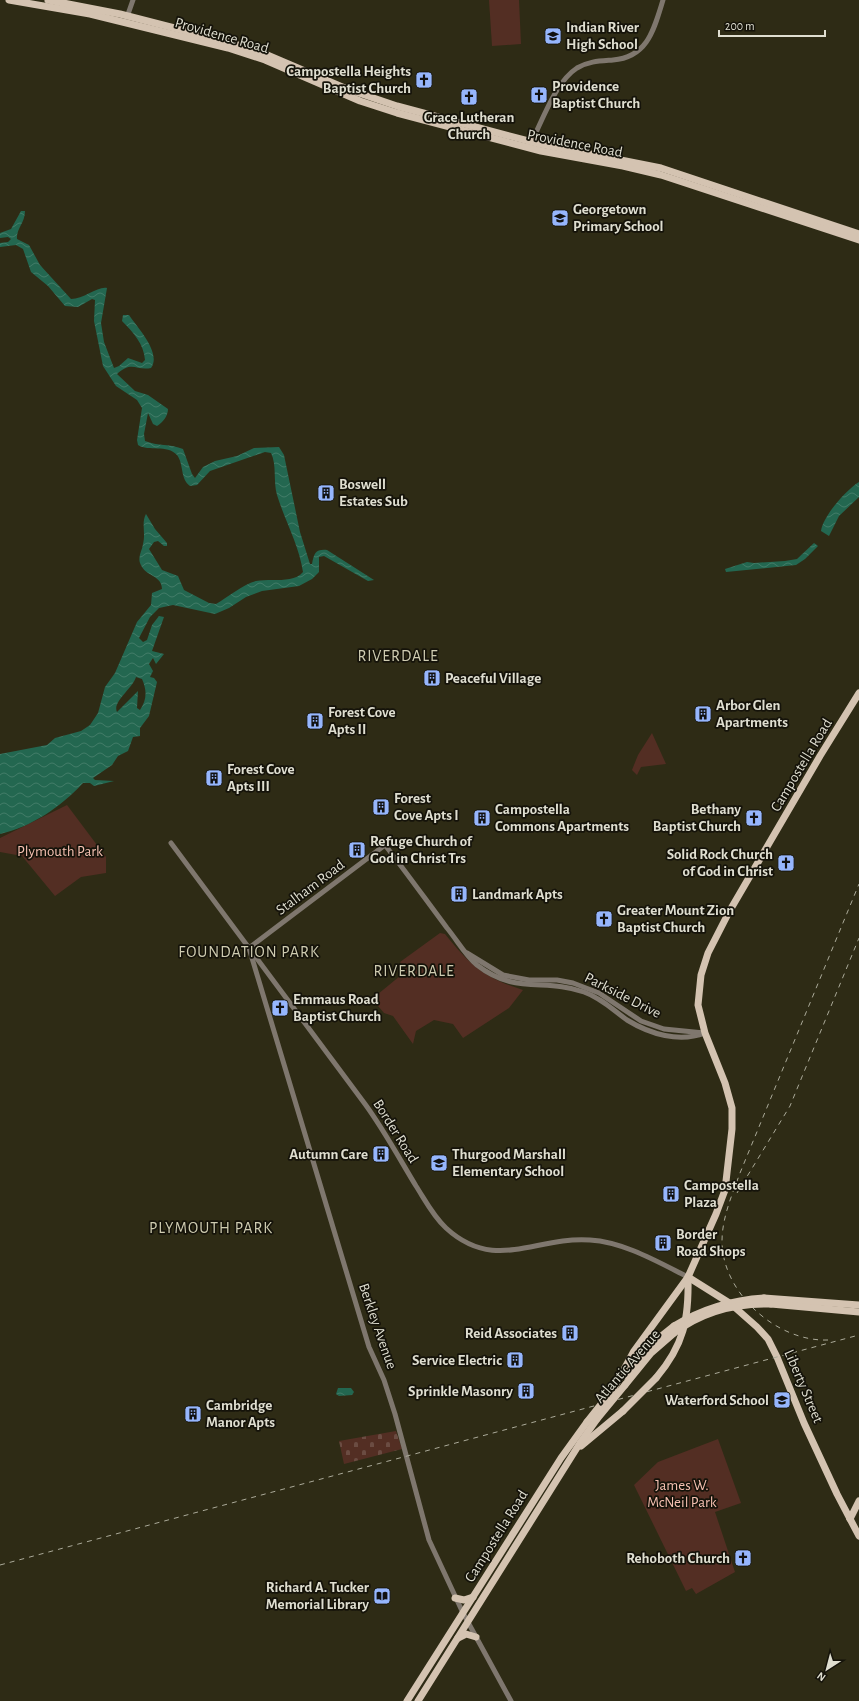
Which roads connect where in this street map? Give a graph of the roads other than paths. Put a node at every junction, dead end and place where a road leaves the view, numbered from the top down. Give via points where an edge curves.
1 (9, 0) edge
2 (48, 0) edge
3 (133, 0) edge
4 (663, 0) edge
5 (126, 19) junction
6 (530, 145) junction
7 (859, 234) edge
8 (859, 240) edge
9 (859, 693) edge
10 (171, 843) dead end
11 (385, 845) joint
12 (249, 948) junction
13 (265, 969) junction
14 (257, 973) junction
15 (705, 1033) junction
16 (688, 1276) junction
17 (859, 1305) edge
18 (859, 1312) edge
19 (674, 1330) junction
20 (614, 1388) junction
21 (573, 1455) junction
22 (859, 1502) edge
23 (850, 1520) junction
24 (859, 1536) edge
25 (474, 1597) junction
26 (455, 1598) junction
27 (463, 1613) junction
28 (467, 1622) junction
29 (476, 1637) junction
30 (457, 1639) junction
31 (407, 1701) edge
32 (418, 1701) edge
33 (511, 1701) edge

1 - 5 main road, Providence Road
2 - 5 main road, Providence Road
3 - 5 street
4 - 6 street via 653,32 638,50 626,58 590,62 576,68 564,80
5 - 6 main road, Providence Road via 253,56 384,109
6 - 7 main road, Providence Road via 661,168
6 - 8 main road, Providence Road via 661,175
9 - 15 main road, Campostella Road via 714,939 704,964 698,992 699,1011
10 - 12 street, Border Road
11 - 12 street, Stalham Road
11 - 15 street, Parkside Drive via 469,958 498,978 522,985 583,992 652,1032 683,1038
12 - 13 street, Border Road
12 - 14 street, Berkley Avenue
13 - 14 street
13 - 16 street, Border Road via 381,1126 432,1212 454,1235 476,1246 496,1251 525,1249 550,1242 572,1240 603,1242 624,1248
14 - 26 street, Berkley Avenue via 369,1347 384,1380 395,1414 429,1540
15 - 16 main road, Campostella Road via 728,1090 732,1129 722,1201
16 - 20 main road via 634,1351
16 - 21 main road, bridge via 684,1331 672,1357 656,1378 623,1411
16 - 23 main road, Liberty Street via 731,1304 768,1339
17 - 19 main road, Atlantic Avenue, bridge via 764,1298 723,1304 702,1311
18 - 19 main road, Atlantic Avenue, bridge via 748,1304 723,1309
19 - 20 main road, Atlantic Avenue via 646,1351
19 - 21 main road, Atlantic Avenue, bridge via 651,1353 597,1419
20 - 25 main road, Campostella Road, bridge via 561,1458
21 - 28 main road, Campostella Road
22 - 23 main road
23 - 24 main road, Liberty Street
25 - 26 main road via 464,1600
25 - 27 main road, Campostella Road
26 - 27 street, Berkley Avenue
27 - 28 street, Berkley Avenue
27 - 31 main road, Campostella Road
28 - 29 street, Berkley Avenue
28 - 30 main road, Campostella Road
29 - 30 main road via 466,1634
29 - 33 street, Berkley Avenue
30 - 32 main road, Campostella Road

